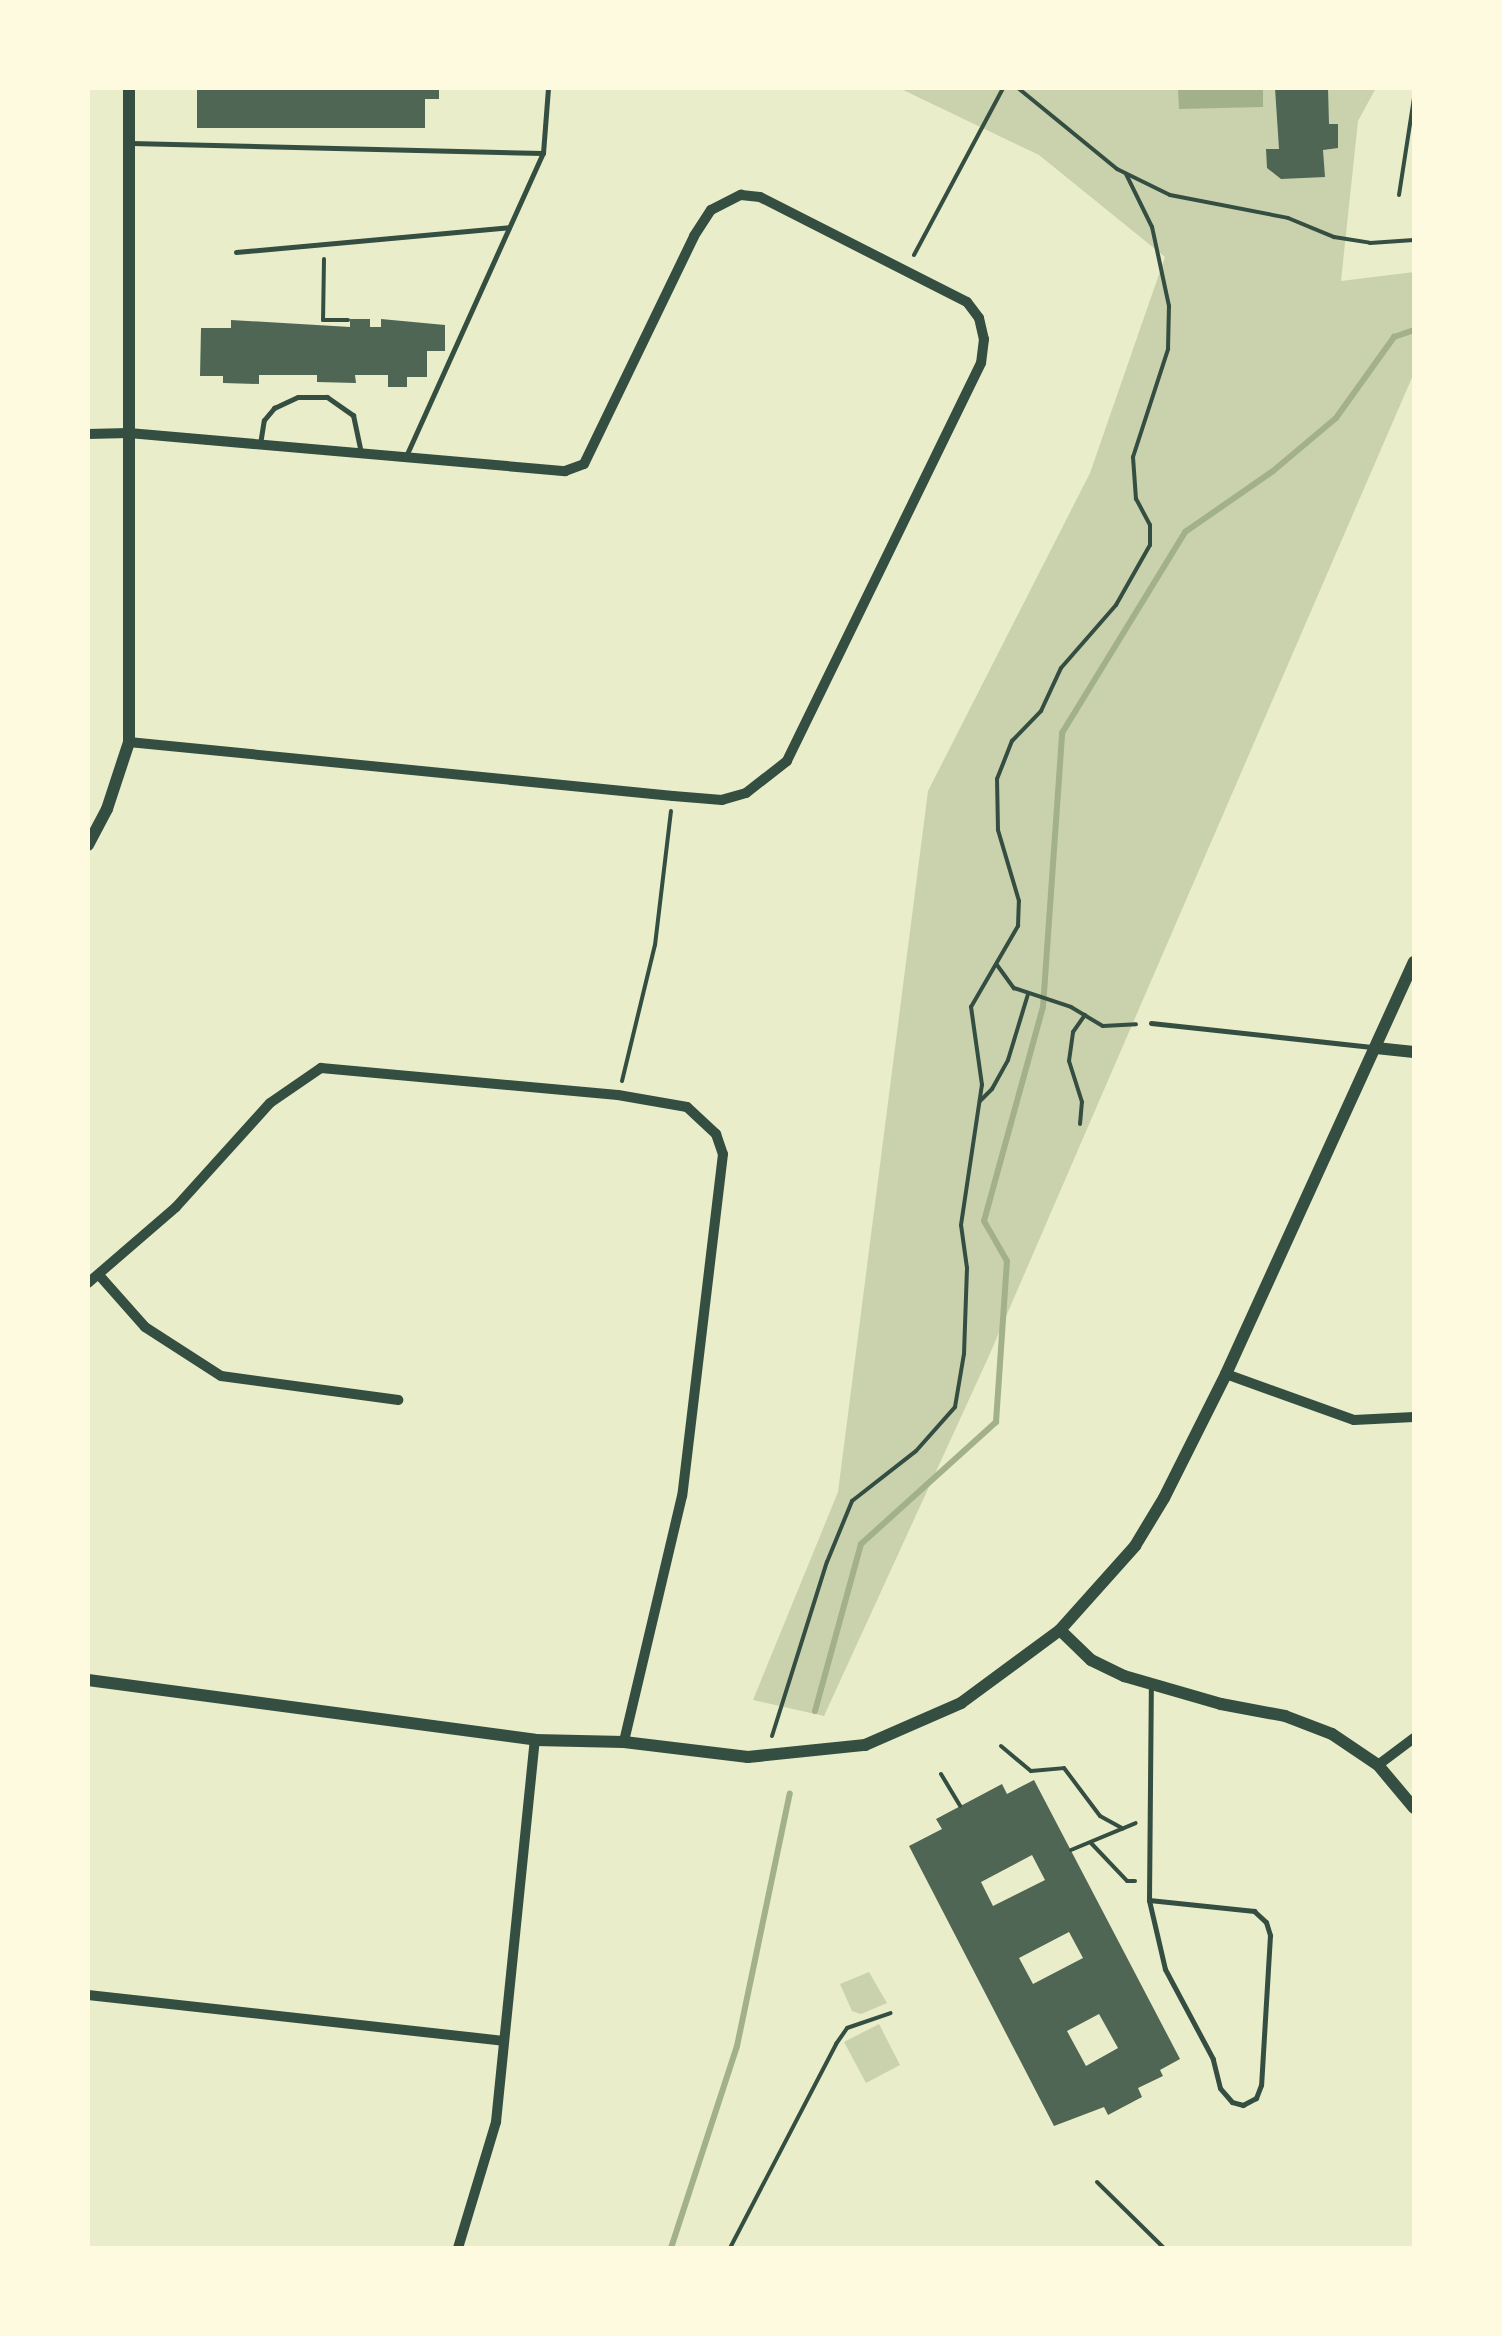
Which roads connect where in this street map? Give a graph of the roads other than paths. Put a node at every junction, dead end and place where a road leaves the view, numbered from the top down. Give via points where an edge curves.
1 (129, 88) edge
2 (548, 88) edge
3 (131, 143) junction
4 (542, 152) junction
5 (509, 227) junction
6 (236, 252) dead end
7 (129, 432) junction
8 (88, 434) edge
9 (260, 444) junction
10 (361, 452) junction
11 (406, 456) junction
12 (129, 742) junction
13 (88, 845) edge
14 (1414, 962) edge
15 (1151, 1023) road end
16 (1376, 1048) junction
17 (1414, 1052) edge
18 (100, 1275) junction
19 (88, 1283) edge
20 (1226, 1374) junction
21 (398, 1400) dead end
22 (1414, 1417) edge
23 (1060, 1630) junction
24 (88, 1680) edge
25 (1151, 1684) junction
26 (1414, 1738) edge
27 (535, 1740) junction
28 (624, 1742) junction
29 (1378, 1764) junction
30 (1414, 1808) edge
31 (1149, 1900) junction
32 (88, 1995) edge
33 (503, 2041) junction
34 (458, 2248) edge

1 - 3 street
2 - 4 lane
3 - 4 lane
3 - 7 street
4 - 5 lane
5 - 6 lane
5 - 11 lane
7 - 8 street
7 - 9 street
7 - 12 street
9 - 10 street
9 - 10 lane via 274,408 298,397 327,397 353,415
10 - 11 street
11 - 12 street via 565,472 584,464 694,236 711,210 741,195 760,198 967,302 984,340 981,363 787,761 746,793 722,800 672,796
12 - 13 street
14 - 16 street
15 - 16 lane
16 - 17 street
16 - 20 street
18 - 19 street
18 - 21 street via 144,1327 220,1376
18 - 28 street via 176,1207 270,1104 322,1068 687,1107 716,1134 723,1154 682,1496
20 - 22 street via 1354,1420
20 - 23 street via 1135,1546
23 - 25 street via 1091,1660
23 - 28 street via 976,1694 865,1745 766,1755
24 - 27 street
25 - 29 street via 1286,1716 1332,1734
25 - 31 lane
26 - 29 street
27 - 28 street
27 - 33 street
29 - 30 street
31 - 31 lane via 1164,1969 1213,2058 1220,2088 1232,2102 1256,2098 1266,1922 1254,1911
32 - 33 street
33 - 34 street via 496,2122

